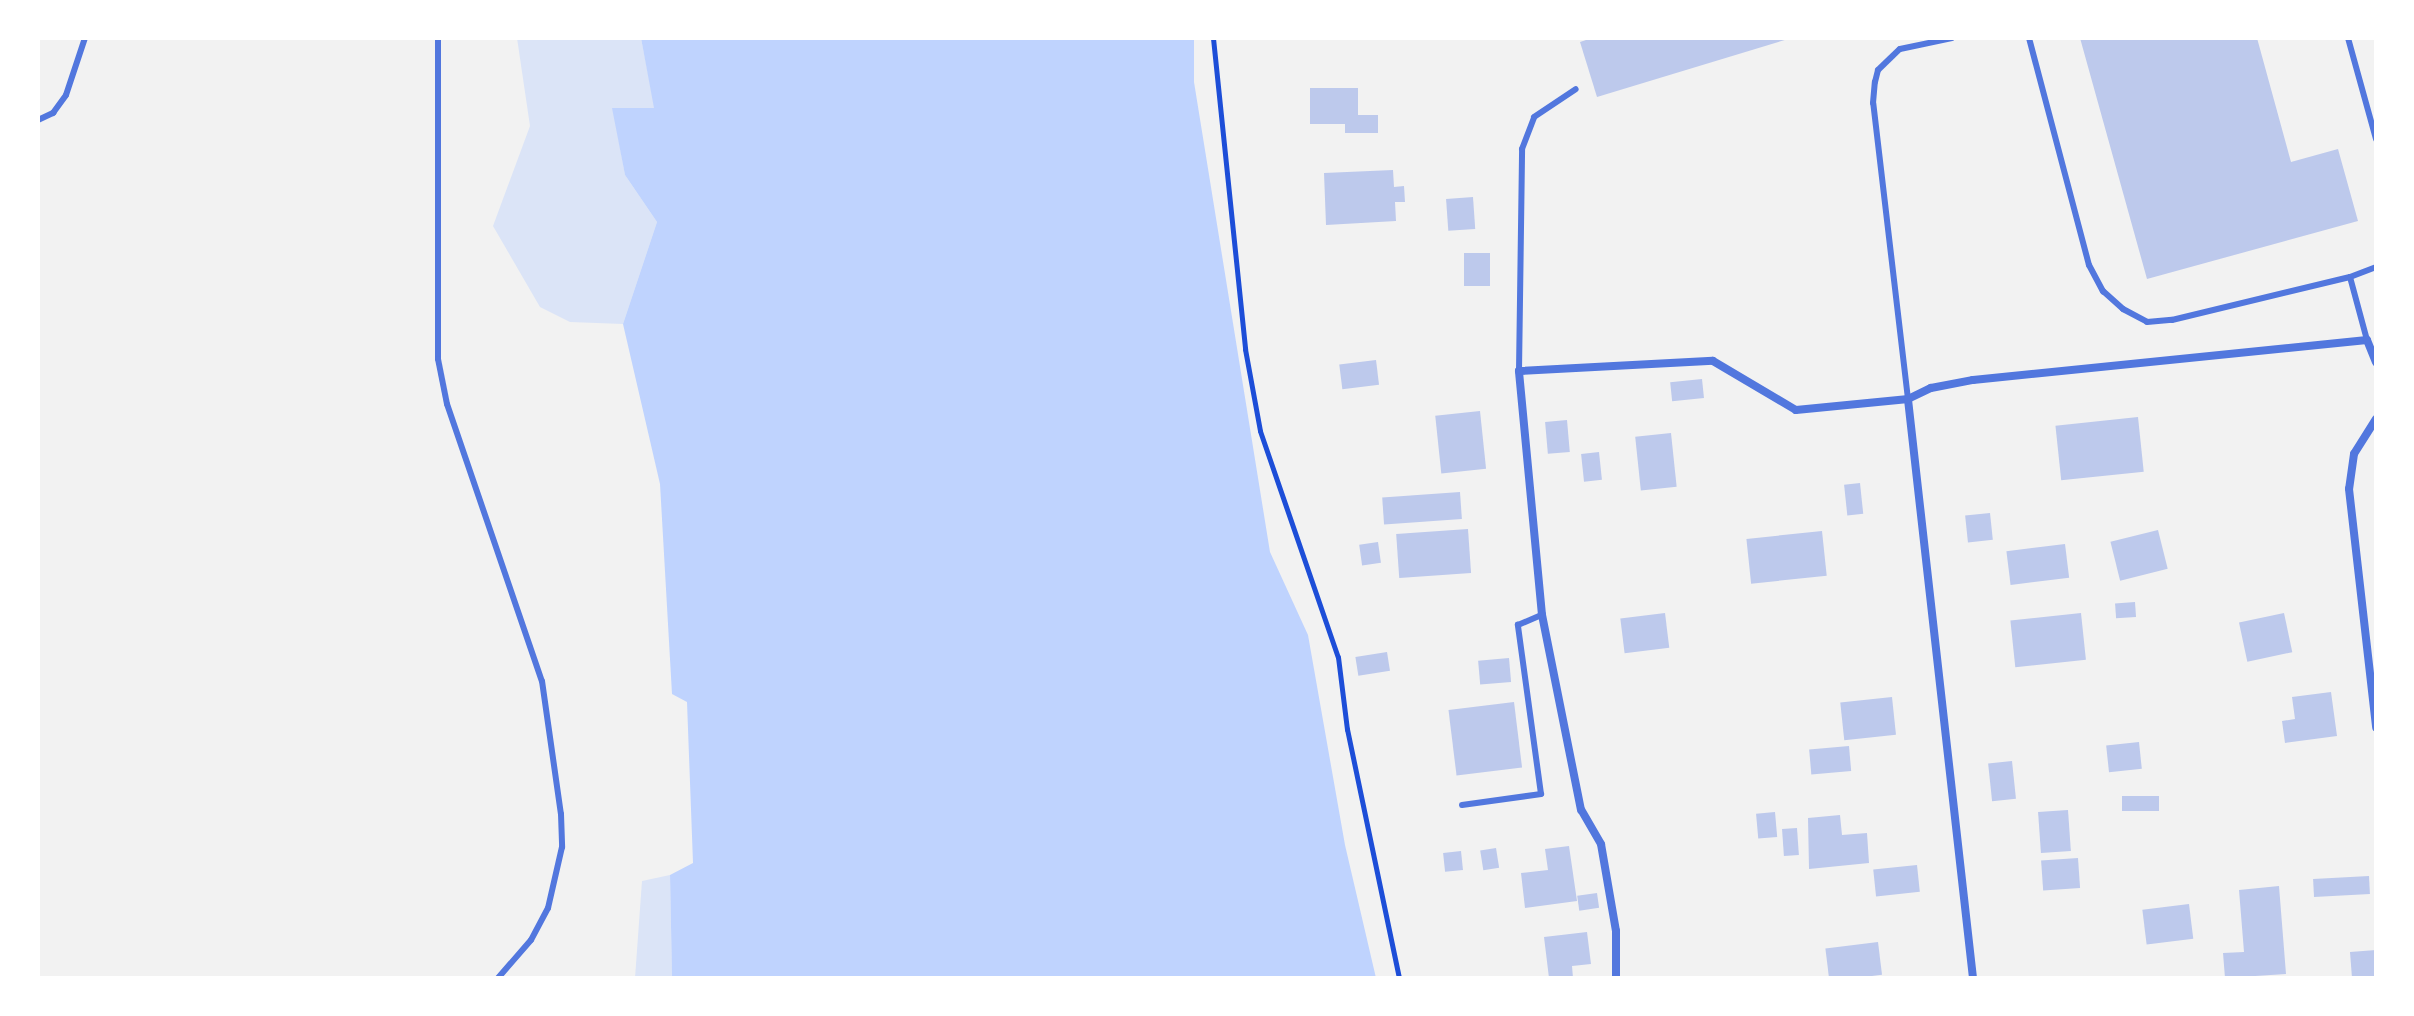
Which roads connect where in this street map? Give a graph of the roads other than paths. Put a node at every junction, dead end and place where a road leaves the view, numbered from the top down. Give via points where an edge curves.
1 (85, 38) edge
2 (438, 38) edge
3 (1952, 38) edge
4 (2029, 38) edge
5 (2348, 38) edge
6 (1576, 89) dead end
7 (38, 120) edge
8 (2376, 139) edge
9 (2376, 267) edge
10 (2350, 277) junction
11 (2367, 340) junction
12 (2376, 362) edge
13 (1519, 371) junction
14 (1908, 399) junction
15 (2376, 419) edge
16 (1542, 615) junction
17 (2376, 727) edge
18 (1462, 805) dead end
19 (498, 978) edge
20 (1616, 978) edge
21 (1973, 978) edge

1 - 7 lane via 66,95 53,113
2 - 19 lane via 438,359 447,404 542,681 561,814 560,862 548,908 531,940
3 - 14 lane via 1900,49 1878,70 1875,82 1873,103
4 - 10 lane via 2089,265 2103,291 2123,309 2147,322 2172,320
5 - 8 lane
6 - 13 lane via 1534,117 1522,149
9 - 10 lane
10 - 11 lane
11 - 12 street
11 - 14 street via 1973,380 1931,388
13 - 14 street via 1713,361 1796,410
13 - 16 street
14 - 21 street
15 - 17 street via 2354,454 2349,489
16 - 18 lane via 1518,625 1541,794
16 - 20 street via 1581,810 1601,844 1616,931

